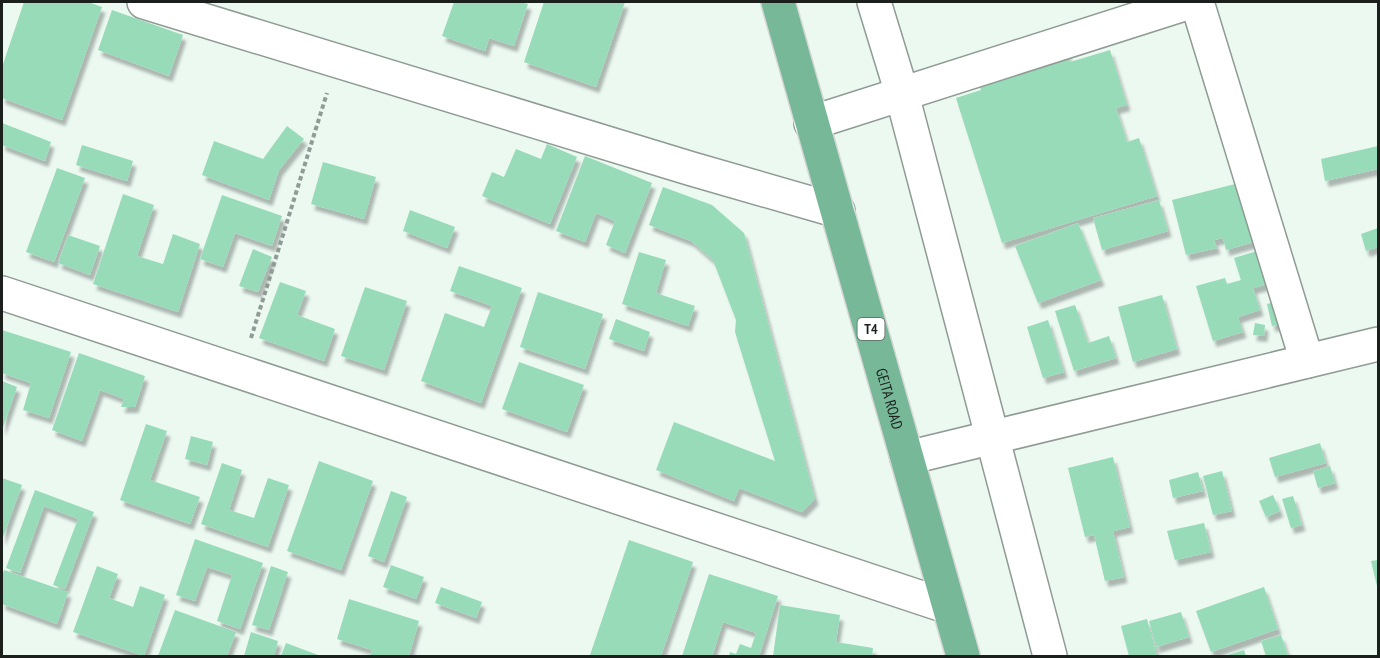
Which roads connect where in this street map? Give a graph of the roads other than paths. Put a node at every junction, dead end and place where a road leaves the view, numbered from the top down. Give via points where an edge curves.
1 (144, 2) edge
2 (778, 2) edge
3 (874, 2) edge
4 (1190, 2) edge
5 (1197, 2) edge
6 (902, 94) junction
7 (811, 123) junction
8 (838, 211) junction
9 (2, 293) edge
10 (1378, 344) edge
11 (1307, 361) junction
12 (993, 438) junction
13 (907, 458) junction
14 (950, 608) junction
15 (963, 657) edge
16 (1050, 657) edge

1 - 8 street
2 - 7 highway, GEITA ROAD / T4
3 - 6 street
4 - 6 street
5 - 11 street
6 - 7 street
6 - 12 street
7 - 8 highway, GEITA ROAD / T4
8 - 13 highway, GEITA ROAD / T4
9 - 14 street
10 - 11 street
11 - 12 street
12 - 13 street
12 - 16 street
13 - 14 highway, GEITA ROAD / T4
14 - 15 highway, GEITA ROAD / T4

